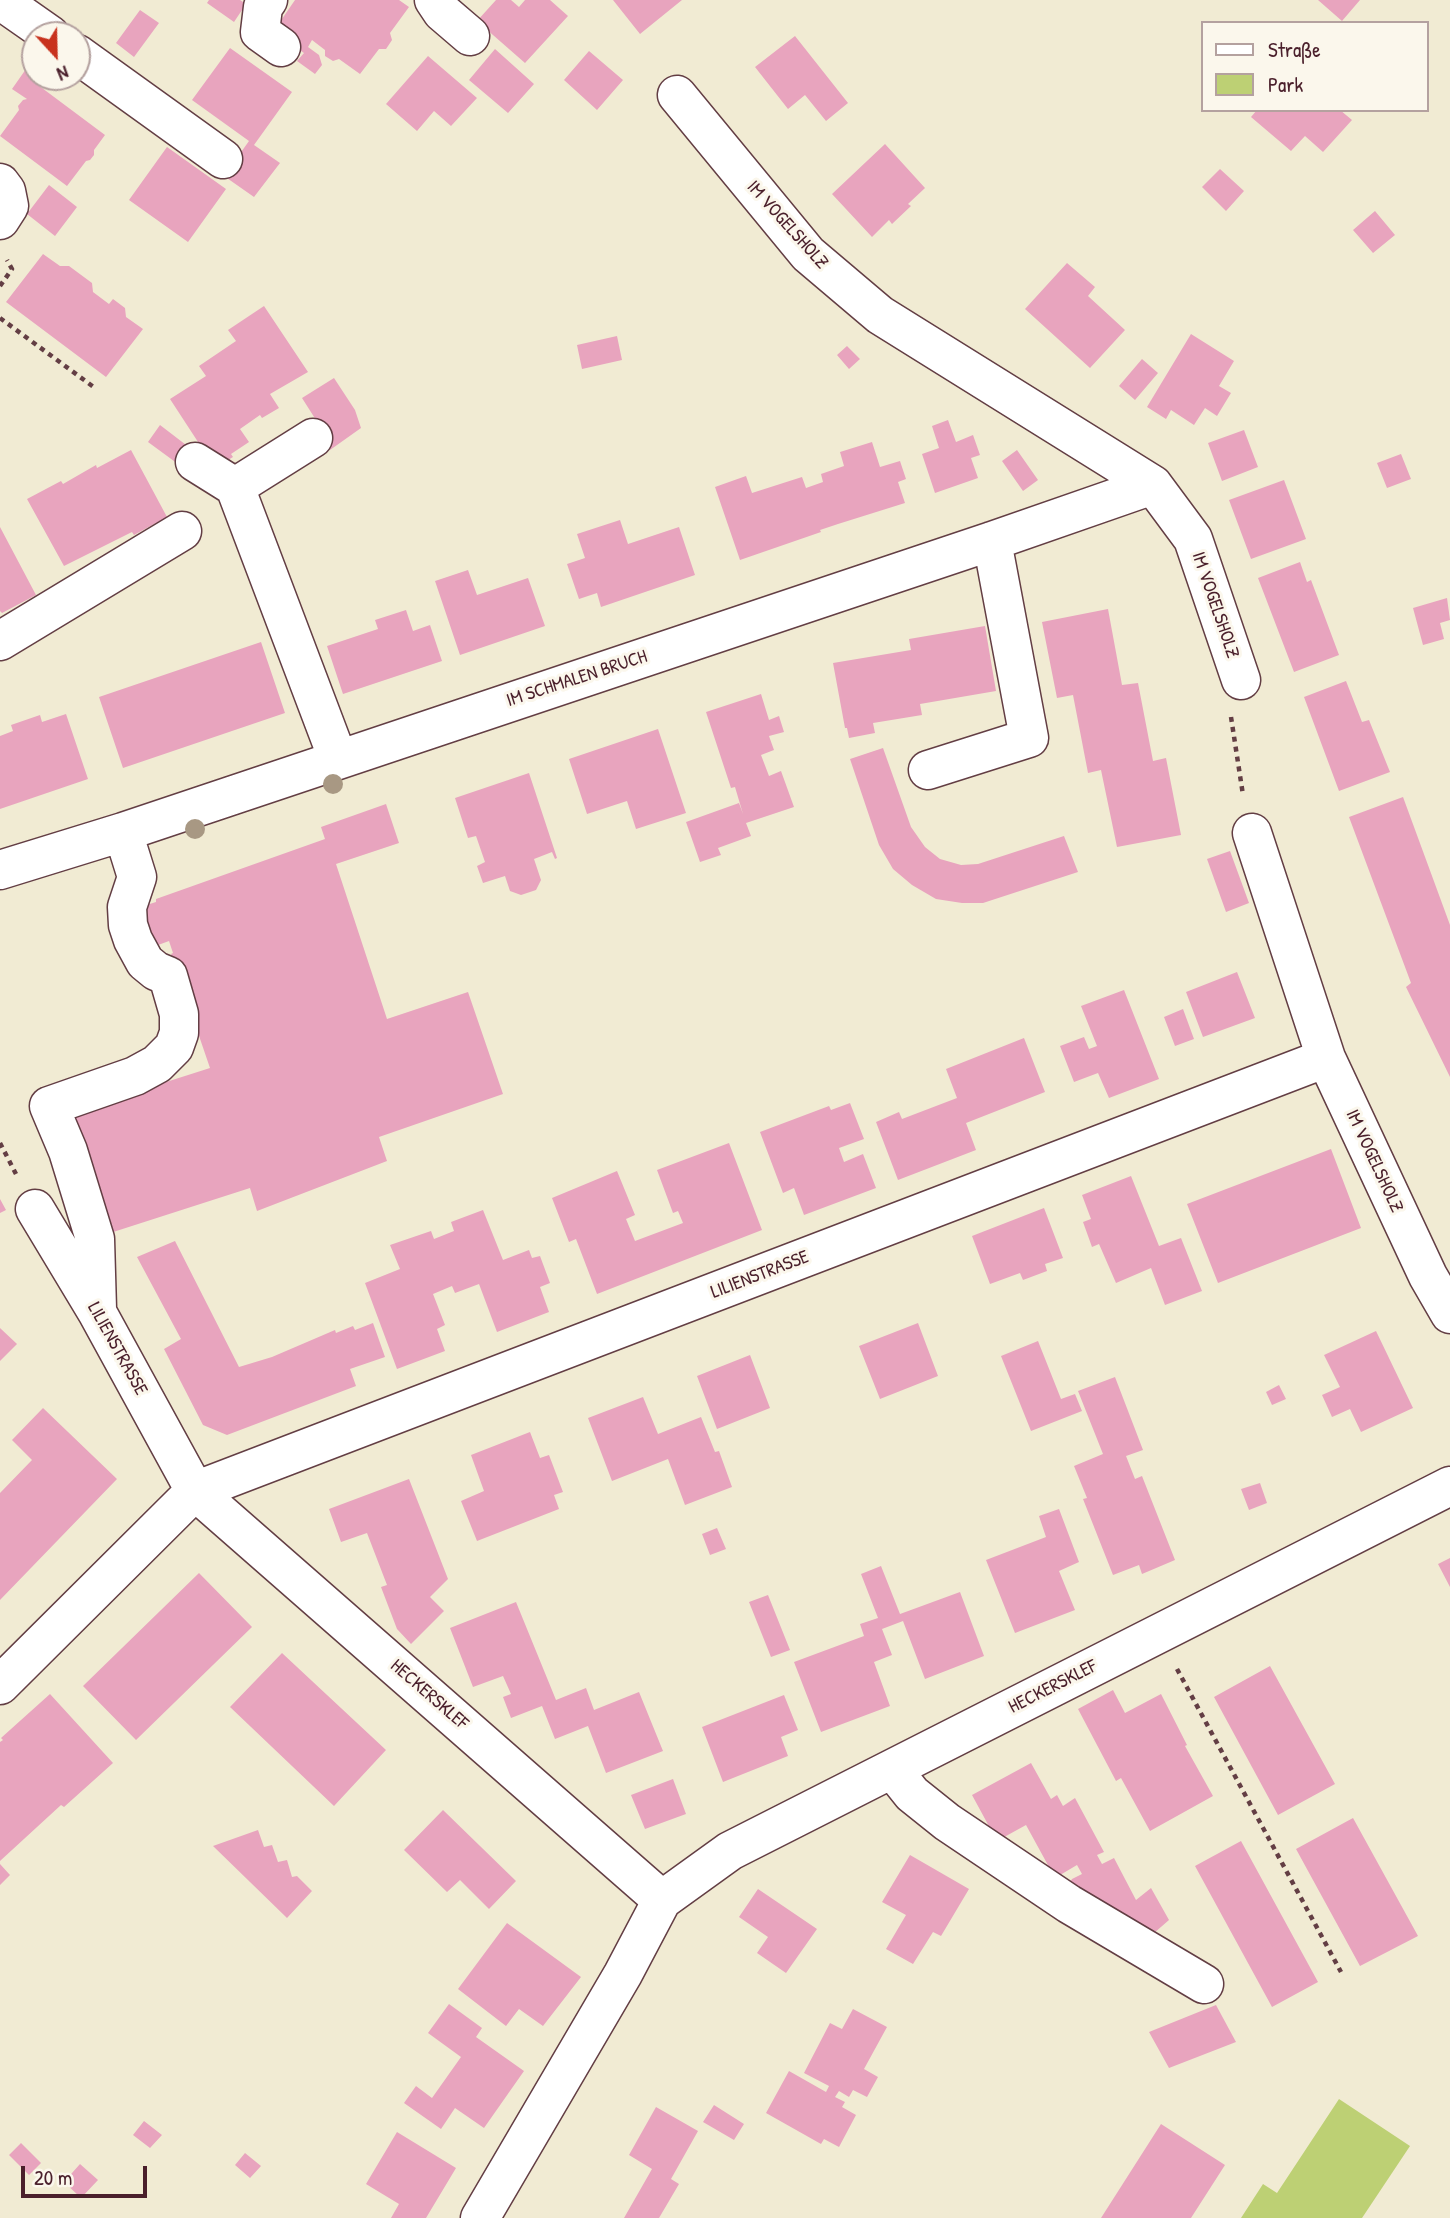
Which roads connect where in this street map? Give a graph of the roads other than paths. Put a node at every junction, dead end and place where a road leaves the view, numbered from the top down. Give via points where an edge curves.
1 (0, 0) edge
2 (268, 0) edge
3 (434, 0) edge
4 (30, 21) edge
5 (470, 36) dead end
6 (281, 47) dead end
7 (91, 64) edge
8 (677, 95) dead end
9 (229, 151) dead end
10 (0, 183) edge
11 (0, 220) edge
12 (313, 438) dead end
13 (195, 462) dead end
14 (1153, 485) junction
15 (234, 486) junction
16 (182, 531) dead end
17 (992, 541) junction
18 (0, 641) edge
19 (1241, 680) road end
20 (338, 759) junction
21 (928, 769) dead end
22 (122, 832) junction
23 (1252, 833) road end
24 (0, 870) edge
25 (1326, 1058) junction
26 (35, 1209) dead end
27 (97, 1312) junction
28 (1450, 1314) edge
29 (1450, 1486) edge
30 (195, 1491) junction
31 (0, 1685) edge
32 (892, 1769) junction
33 (662, 1900) junction
34 (1204, 1984) dead end
35 (480, 2218) edge

1 - 4 street
2 - 6 street via 261,32
3 - 5 street
7 - 9 street
8 - 14 street, IM VOGELSHOLZ via 808,254 880,315
10 - 11 street via 9,206
12 - 15 street
13 - 15 street
14 - 17 street, IM SCHMALEN BRUCH
14 - 19 street, IM VOGELSHOLZ via 1193,539
15 - 20 street
16 - 18 street
17 - 20 street, IM SCHMALEN BRUCH
17 - 21 street via 1029,738
20 - 22 street, IM SCHMALEN BRUCH
22 - 24 street, IM SCHMALEN BRUCH
22 - 27 street via 136,877 127,906 132,940 145,962 168,976 179,1014 179,1033 174,1047 157,1064 49,1106 95,1239
23 - 25 street, IM VOGELSHOLZ
25 - 28 street, IM VOGELSHOLZ
25 - 30 street, LILIENSTRASSE
26 - 27 street, LILIENSTRASSE
27 - 30 street, LILIENSTRASSE
29 - 32 street, HECKERSKLEF
30 - 31 street, LILIENSTRASSE
30 - 33 street, HECKERSKLEF
32 - 33 street, HECKERSKLEF via 730,1851
32 - 34 street via 912,1794 947,1822 1069,1905
33 - 35 street, HECKERSKLEF

